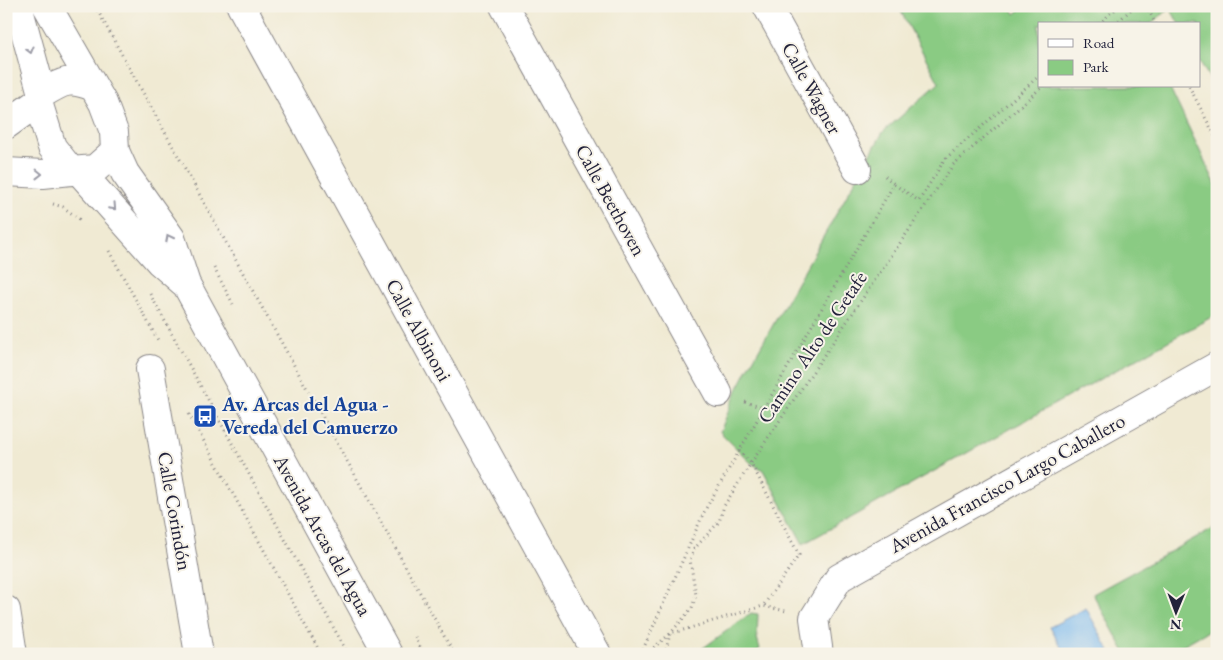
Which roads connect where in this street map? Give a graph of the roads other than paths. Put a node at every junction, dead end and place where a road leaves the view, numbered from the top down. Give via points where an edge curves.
1 (18, 6) edge
2 (47, 6) edge
3 (241, 6) edge
4 (504, 6) edge
5 (767, 6) edge
6 (91, 86) junction
7 (40, 98) junction
8 (6, 125) edge
9 (116, 151) junction
10 (858, 169) dead end
11 (76, 171) junction
12 (6, 172) edge
13 (186, 284) junction
14 (1217, 366) edge
15 (150, 369) dead end
16 (718, 393) dead end
17 (6, 610) edge
18 (14, 654) edge
19 (199, 654) edge
20 (388, 654) edge
21 (597, 654) edge
22 (819, 654) edge

1 -> 7 street
2 - 6 street
3 - 21 street, Calle Albinoni
4 - 16 street, Calle Beethoven
5 - 10 street, Calle Wagner
6 - 7 street via 76,80 61,83
6 - 9 street via 103,103 114,132
7 - 8 street
7 - 11 street via 52,147
9 - 11 street via 95,169
13 -> 9 street, Avenida Arcas del Agua via 171,238 125,173
12 -> 11 street via 44,174
11 -> 13 street, Avenida Arcas del Agua via 160,262
13 - 20 street, Avenida Arcas del Agua
14 - 22 street, Avenida Francisco Largo Caballero via 838,578 814,618
15 - 19 street, Calle Corindón
17 - 18 street

